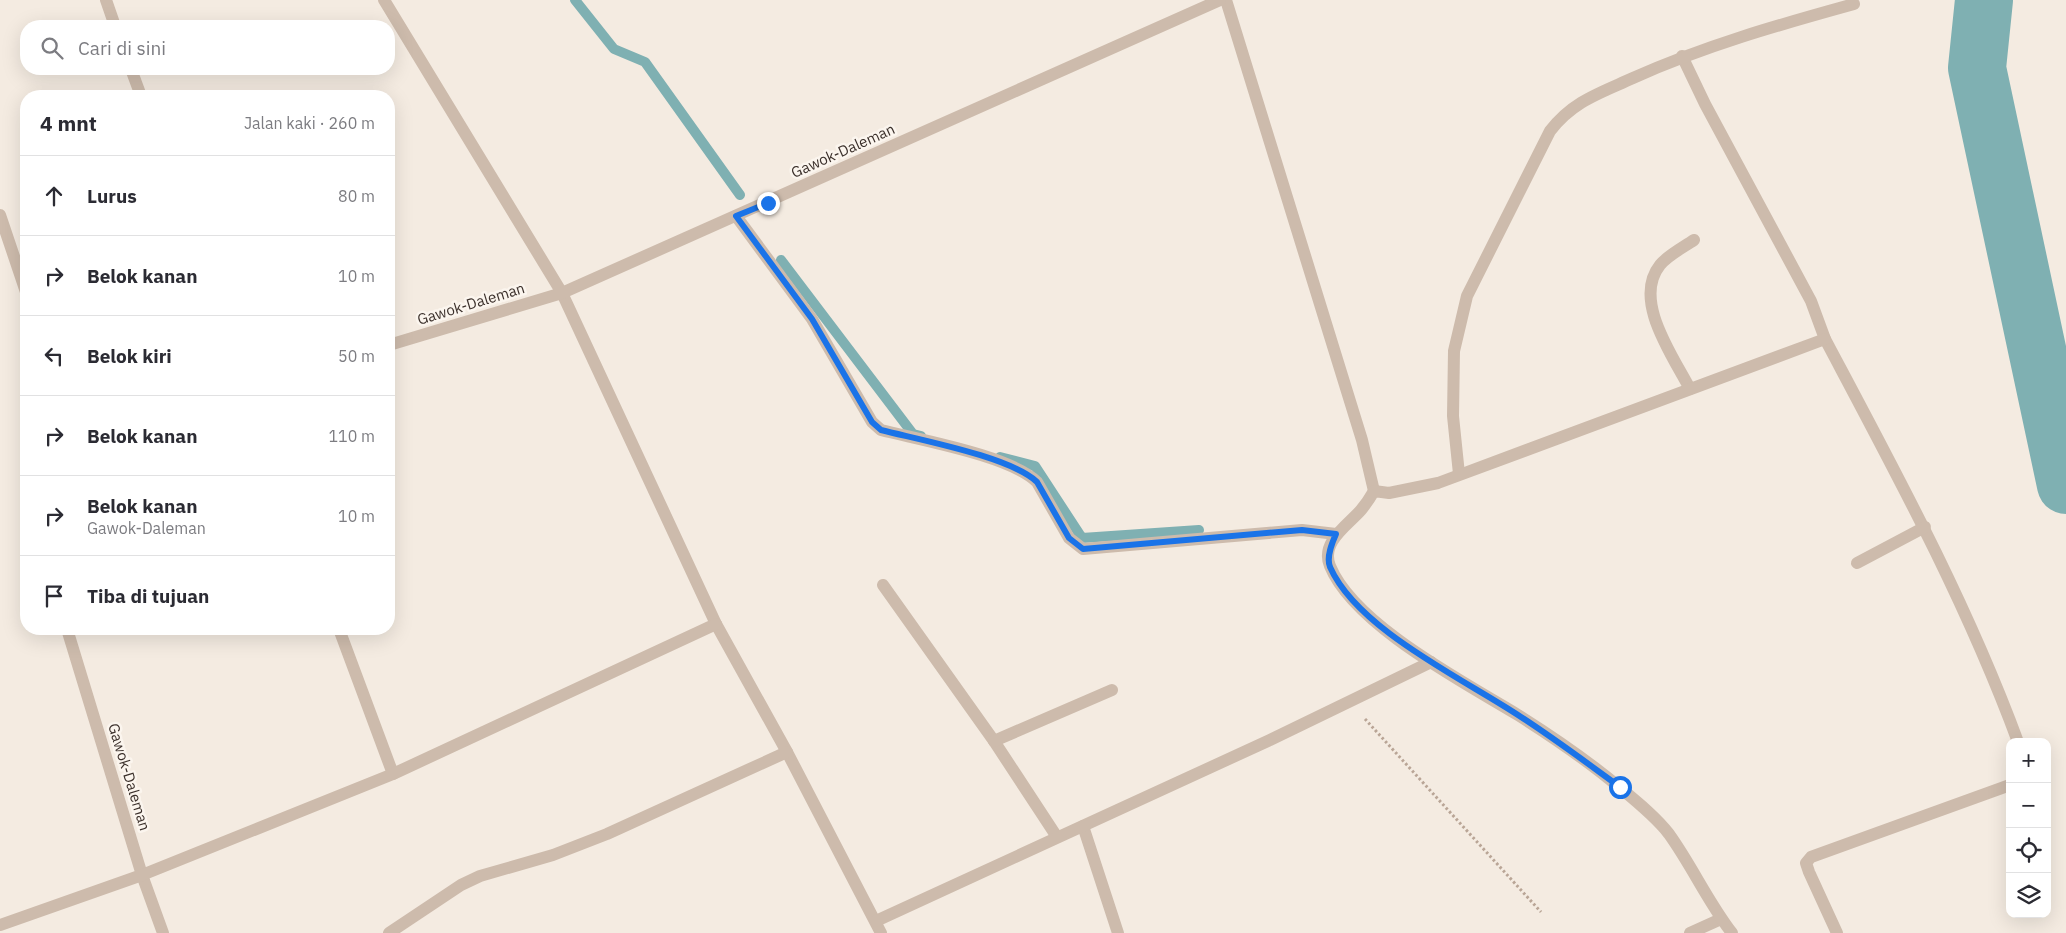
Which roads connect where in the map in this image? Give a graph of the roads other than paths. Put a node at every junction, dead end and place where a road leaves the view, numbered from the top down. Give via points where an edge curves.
1 (106, 0) edge
2 (384, 0) edge
3 (1220, 0) edge
4 (1226, 0) edge
5 (1854, 4) dead end
6 (113, 20) edge
7 (1682, 56) junction
8 (133, 75) edge
9 (139, 90) edge
10 (0, 215) edge
11 (736, 216) junction
12 (1694, 240) dead end
13 (20, 274) edge
14 (562, 293) junction
15 (1825, 339) junction
16 (395, 343) edge
17 (1690, 389) junction
18 (1459, 474) junction
19 (1374, 492) junction
20 (1924, 527) junction
21 (1336, 534) junction
22 (1857, 563) dead end
23 (883, 585) dead end
24 (716, 624) junction
25 (70, 635) edge
26 (341, 635) edge
27 (1431, 662) junction
28 (1112, 690) dead end
29 (2017, 738) edge
30 (994, 741) junction
31 (787, 752) junction
32 (393, 774) junction
33 (2006, 786) edge
34 (1083, 826) junction
35 (1057, 837) junction
36 (142, 875) junction
37 (1721, 918) junction
38 (0, 925) edge
39 (878, 927) edge
40 (163, 933) edge
41 (389, 933) edge
42 (1118, 933) edge
43 (1690, 933) edge
44 (1732, 933) edge
45 (1837, 933) edge

1 - 6 street
2 - 14 street
3 - 11 street, Gawok-Daleman
4 - 19 street via 1354,413
5 - 7 street via 1752,32
7 - 15 street via 1811,301
7 - 18 street via 1580,102 1563,114 1550,131 1467,296 1454,352 1453,416
8 - 9 street
10 - 13 street
11 - 14 street, Gawok-Daleman
11 - 21 street via 812,319 872,422 881,430 980,455 1030,475 1069,538 1083,549 1302,530
12 - 17 street via 1660,264 1649,285 1651,312
14 - 16 street, Gawok-Daleman
14 - 24 street
15 - 17 street
15 - 20 street
17 - 18 street
18 - 19 street via 1420,488 1389,494
19 - 21 street
20 - 22 street
20 - 29 street via 1960,600
21 - 27 street via 1329,564 1344,590 1365,614
23 - 30 street
24 - 31 street
24 - 32 street
25 - 36 street, Gawok-Daleman
26 - 32 street
27 - 34 street
27 - 37 street via 1520,716 1620,787 1668,833
28 - 30 street
30 - 35 street
31 - 39 street
31 - 41 street via 607,834 554,855 480,876
32 - 36 street
33 - 45 street via 1811,857 1806,863 1809,872
34 - 35 street
34 - 42 street
35 - 39 street
36 - 38 street
36 - 40 street, Gawok-Daleman
37 - 43 street
37 - 44 street

